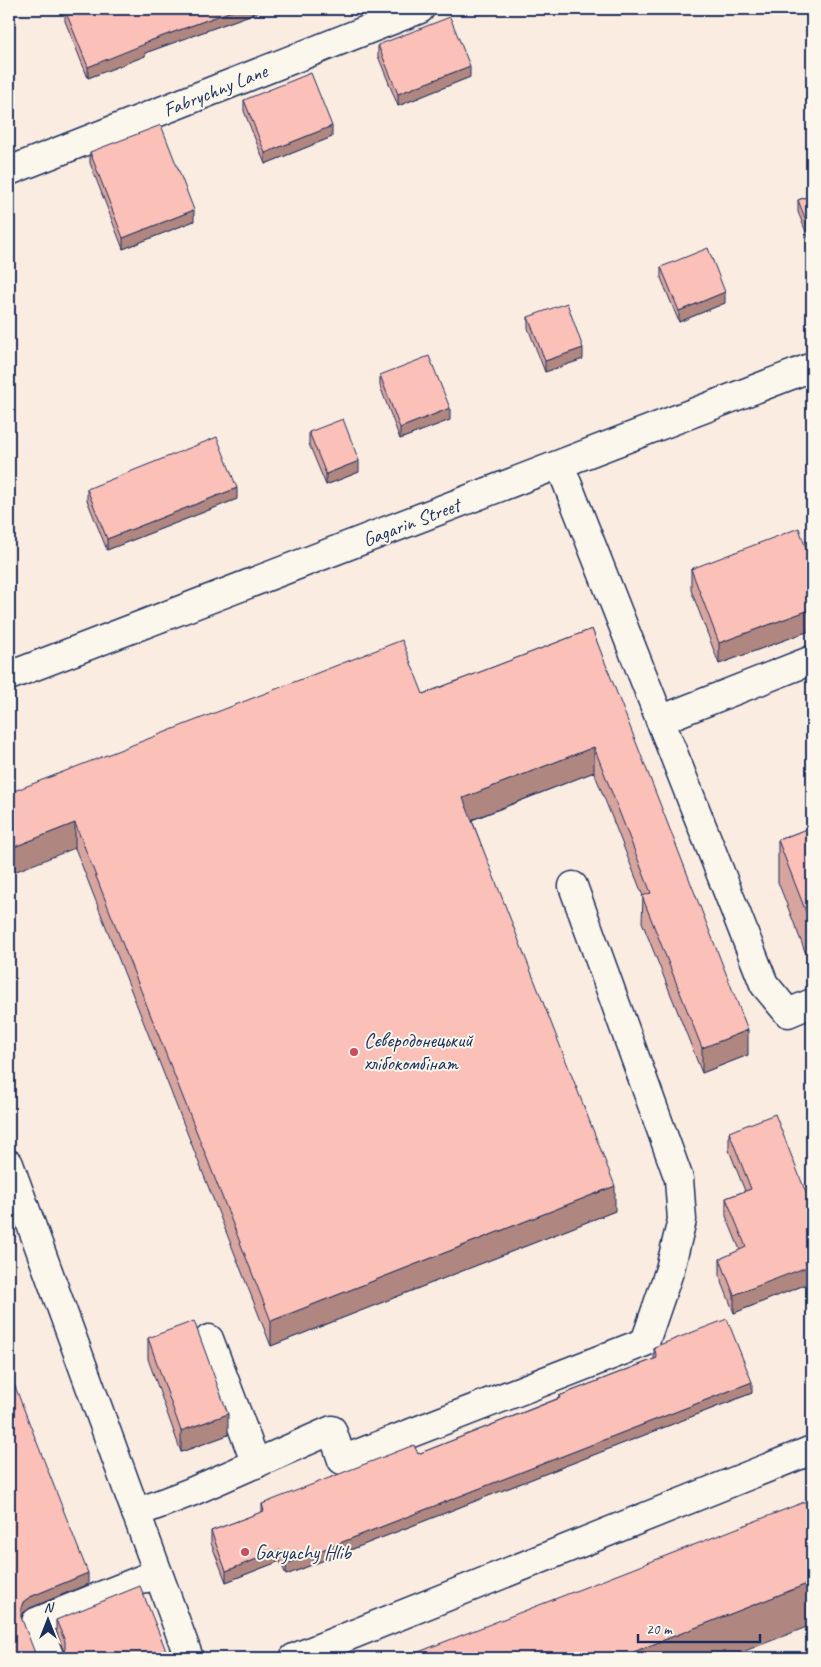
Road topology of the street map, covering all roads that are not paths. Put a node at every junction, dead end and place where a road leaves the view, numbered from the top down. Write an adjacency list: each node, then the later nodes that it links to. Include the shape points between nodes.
1 (420, 9): 2 (street, Fabrychny Lane)
2 (9, 171)
3 (812, 367): 4 (street, Gagarin Street)
4 (560, 465): 6 (street, Gagarin Street); 7 (street)
5 (812, 660): 7 (street)
6 (9, 676)
7 (660, 720): 9 (street, via 764,984 788,1013)
8 (573, 886): 13 (street, via 679,1178 682,1220 670,1269 645,1342 342,1460 332,1430)
9 (812, 1003)
10 (9, 1164): 14 (street)
11 (209, 1339): 13 (street)
12 (812, 1450): 18 (street)
13 (256, 1464): 14 (street)
14 (136, 1513): 15 (street)
15 (158, 1573): 16 (street, via 36,1622); 17 (street)
16 (50, 1658)
17 (189, 1658)
18 (294, 1658)

